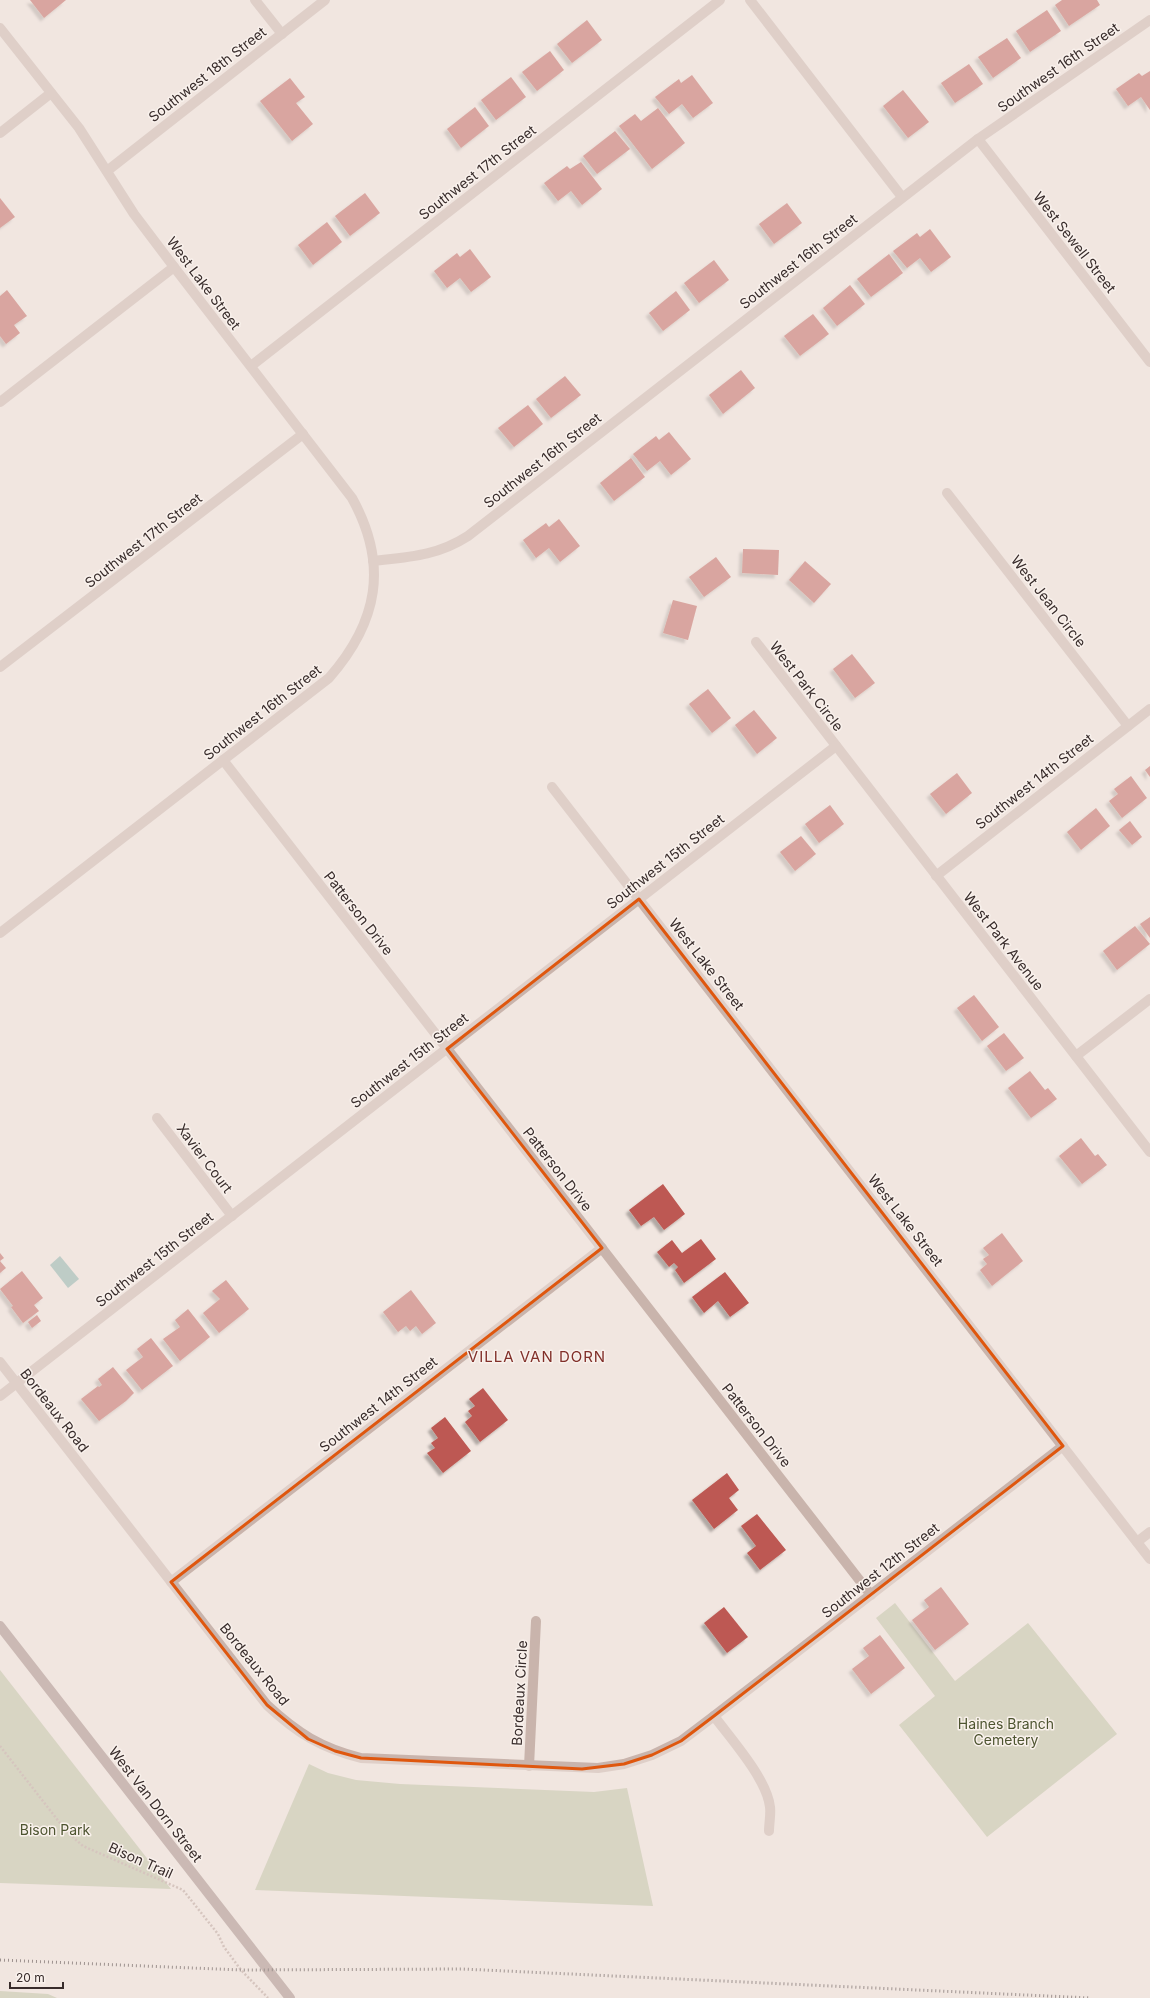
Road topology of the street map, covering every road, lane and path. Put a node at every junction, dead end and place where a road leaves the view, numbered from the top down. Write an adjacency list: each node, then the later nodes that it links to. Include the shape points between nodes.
1 (255, 0): 7 (street)
2 (325, 0): 7 (street, Southwest 18th Street)
3 (720, 0): 15 (street, Southwest 17th Street)
4 (750, 0): 12 (street)
5 (1150, 20): 10 (street, Southwest 16th Street)
6 (0, 28): 8 (street, West Lake Street)
7 (282, 34): 11 (street, Southwest 18th Street)
8 (51, 93): 9 (street); 11 (street, West Lake Street, via 79,128)
9 (0, 133)
10 (978, 138): 12 (street, Southwest 16th Street); 14 (street, West Sewell Street)
11 (107, 171): 13 (street, West Lake Street, via 134,214)
12 (902, 197): 19 (street, Southwest 16th Street, via 468,536 454,545 427,555)
13 (174, 267): 15 (street, West Lake Street); 16 (street)
14 (1150, 362)
15 (251, 366): 17 (street, West Lake Street)
16 (0, 402)
17 (303, 434): 19 (street, West Lake Street, via 352,498 368,535); 21 (street, Southwest 17th Street)
18 (947, 493): 23 (street, West Jean Circle)
19 (373, 561): 25 (street, Southwest 16th Street, via 373,593 368,617 345,659 320,685)
20 (756, 642): 24 (street, West Park Circle)
21 (0, 668)
22 (1150, 709): 23 (street, Southwest 14th Street)
23 (1128, 726): 27 (street, Southwest 14th Street)
24 (836, 746): 27 (street, West Park Avenue); 28 (street, Southwest 15th Street)
25 (223, 760): 29 (street, Southwest 16th Street); 31 (street, Patterson Drive)
26 (552, 787): 28 (street, West Lake Street)
27 (936, 876): 32 (street, West Park Avenue)
28 (639, 899): 31 (street, Southwest 15th Street); 40 (street, West Lake Street)
29 (0, 933)
30 (1150, 999): 32 (street)
31 (447, 1048): 35 (street, Southwest 15th Street); 36 (street, Patterson Drive)
32 (1076, 1056): 34 (street, West Park Avenue)
33 (157, 1118): 35 (street, Xavier Court)
34 (1150, 1152)
35 (232, 1216): 38 (street, Southwest 15th Street)
36 (602, 1248): 44 (street, Southwest 14th Street); 45 (street, Patterson Drive)
37 (0, 1362): 38 (street, Bordeaux Road)
38 (16, 1383): 39 (street, Southwest 15th Street); 44 (street, Bordeaux Road)
39 (0, 1396)
40 (1063, 1446): 42 (street, West Lake Street); 45 (street, Southwest 12th Street)
41 (1150, 1532): 42 (street)
42 (1137, 1542): 43 (street, West Lake Street)
43 (1150, 1559)
44 (171, 1582): 50 (street, Bordeaux Road, via 267,1705 308,1739 335,1751 360,1758)
45 (871, 1595): 48 (street, Southwest 12th Street)
46 (536, 1621): 50 (street, Bordeaux Circle)
47 (0, 1626): 53 (main road, West Van Dorn Street)
48 (714, 1716): 50 (street, Bordeaux Road, via 681,1741 652,1756 624,1764 582,1769); 51 (street, via 747,1759 762,1784 770,1807)
49 (0, 1746): 52 (path, Bison Trail, via 67,1832 83,1846 183,1890 218,1934 241,1970)
50 (529, 1766)
51 (769, 1832)
52 (268, 1998)
53 (290, 1998)

